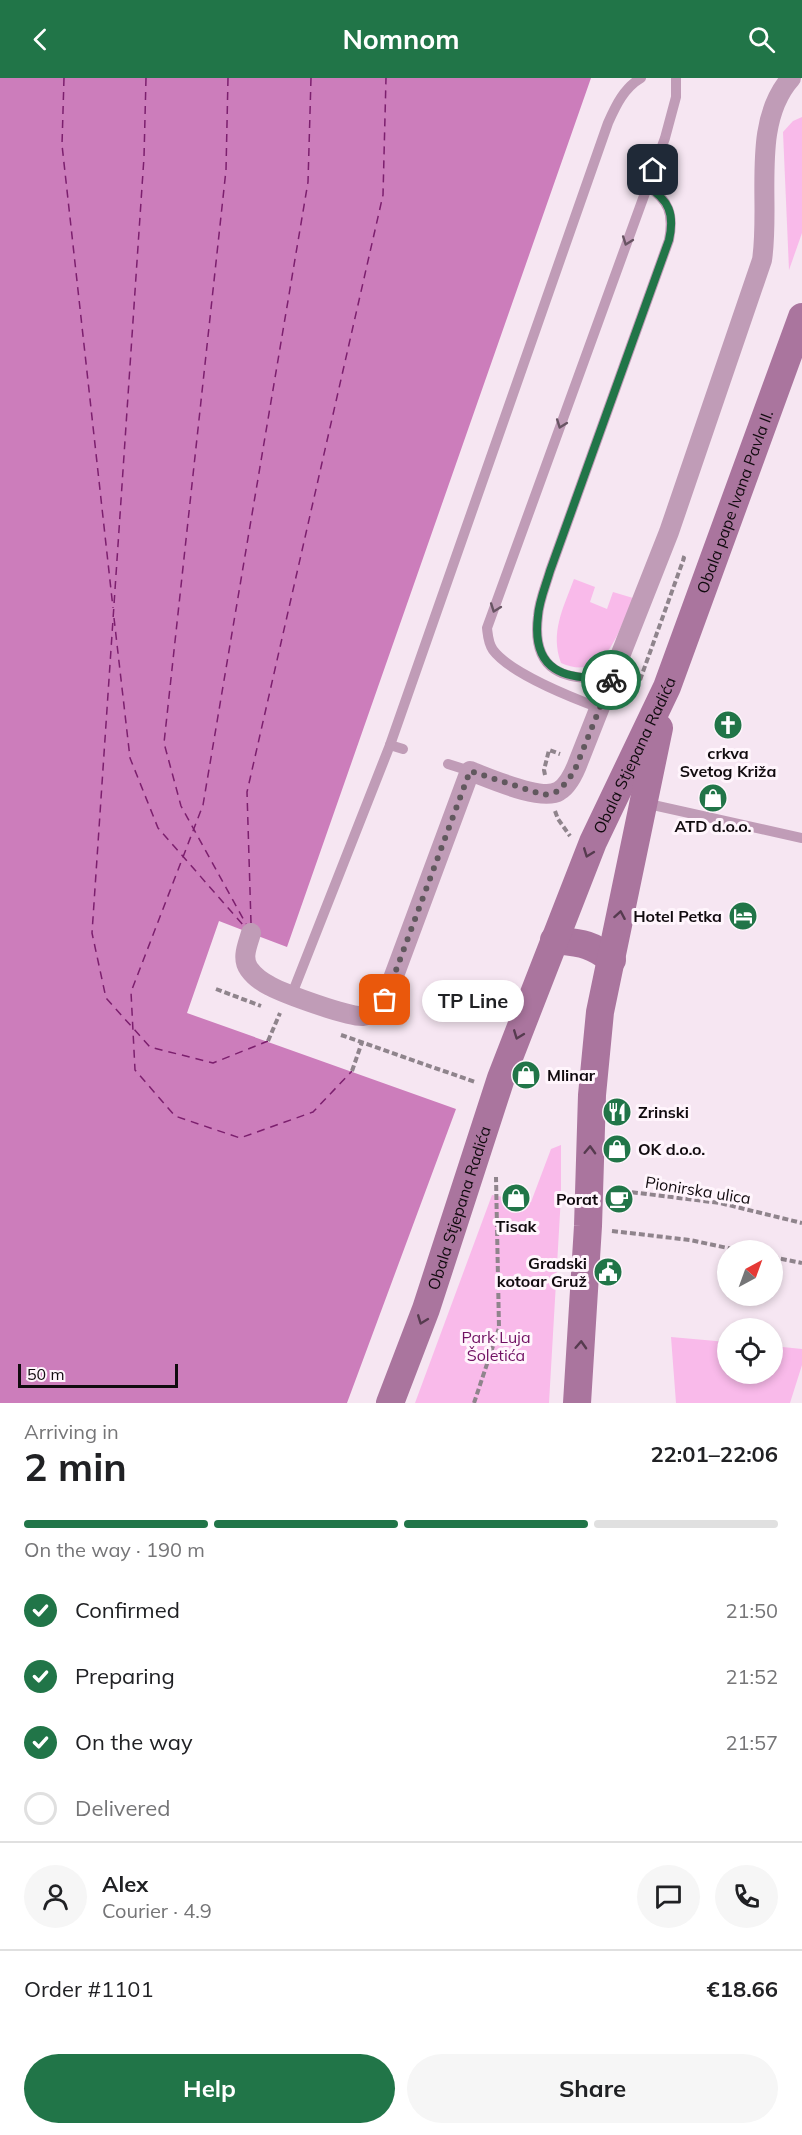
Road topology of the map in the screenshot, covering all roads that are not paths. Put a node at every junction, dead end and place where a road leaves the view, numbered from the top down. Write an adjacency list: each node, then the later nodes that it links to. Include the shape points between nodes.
1 (641, 78): 9 (lane, via 622,96 609,123)
2 (676, 78): 4 (lane, via 676,97 665,138)
3 (791, 78): 6 (street, via 776,97 766,134 762,260 665,542)
4 (647, 186): 6 (lane, via 660,195 669,209 669,240 550,571 538,615 537,636 549,665 572,676); 8 (lane, one-way to 8, via 488,628 494,651 508,663)
5 (802, 318): 7 (main road, Obala pape Ivana Pavla II.)
6 (612, 677): 8 (street)
7 (667, 687): 13 (main road, Obala Stjepana Radića); 16 (main road, Obala Stjepana Radića, one-way to 16, via 593,842)
8 (600, 708): 12 (street, via 574,772 559,791 544,795)
9 (390, 745): 10 (lane); 18 (lane)
10 (404, 750)
11 (448, 764): 12 (lane)
12 (470, 771): 18 (street, via 385,1000 376,1011 363,1016)
13 (644, 803): 14 (lane); 17 (main road, Obala Stjepana Radića, one-way to 13)
14 (802, 838)
15 (251, 933): 18 (street, via 245,954 248,967 260,980)
16 (554, 940): 17 (main road, via 597,948); 19 (main road, Obala Stjepana Radića, one-way to 19, via 501,1078 426,1309)
17 (612, 960): 20 (main road, Obala Stjepana Radića, one-way to 17, via 592,1095 600,1012)
18 (292, 994)
19 (390, 1403)
20 (578, 1403)

